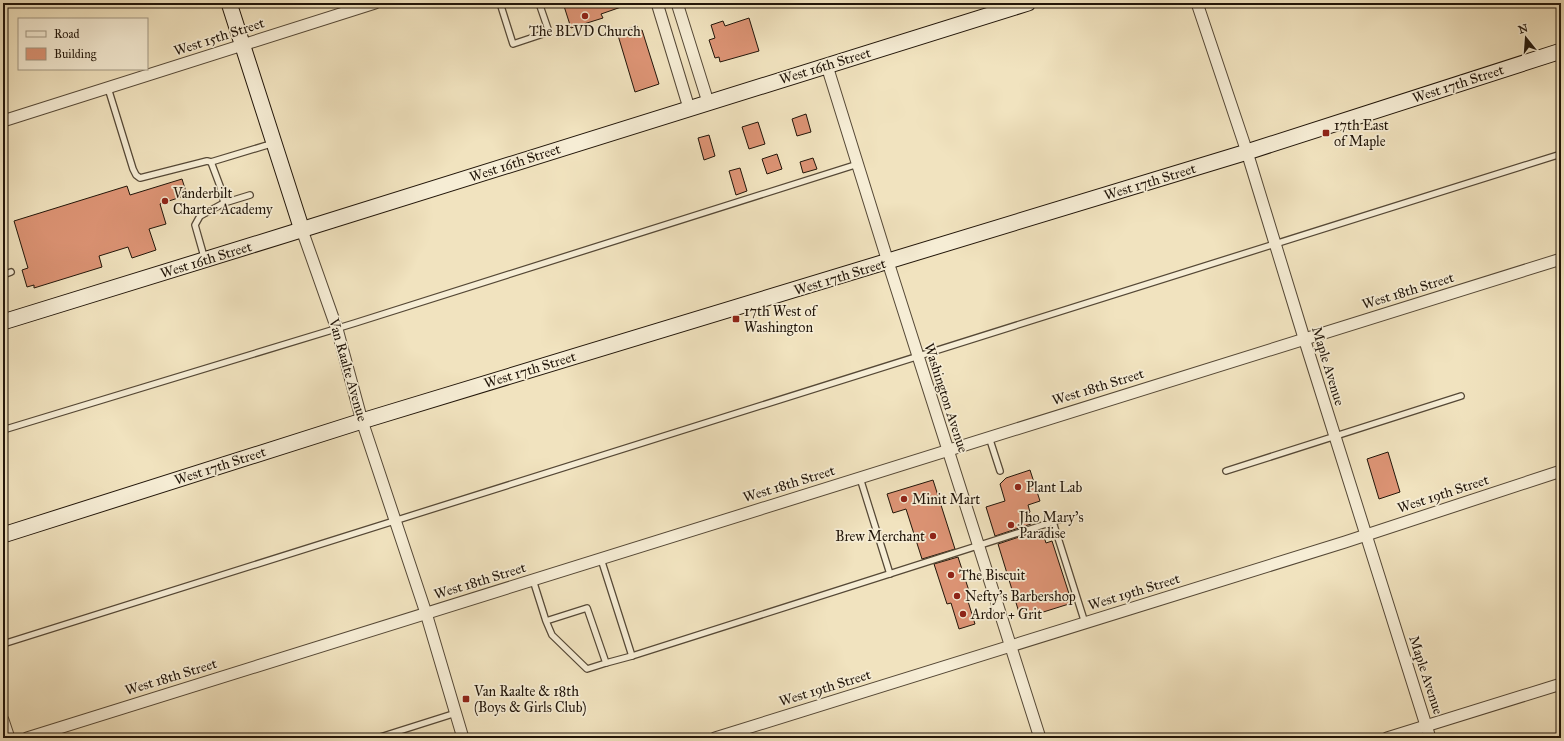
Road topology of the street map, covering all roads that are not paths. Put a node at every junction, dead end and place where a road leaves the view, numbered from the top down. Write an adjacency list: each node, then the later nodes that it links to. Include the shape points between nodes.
1 (229, 3): 9 (street, Van Raalte Avenue)
2 (375, 3): 9 (street, West 15th Street)
3 (500, 3): 4 (lane, via 513,44 549,32)
4 (539, 3)
5 (657, 3): 14 (street)
6 (677, 3): 13 (street)
7 (1028, 3): 11 (street, West 16th Street)
8 (1197, 3): 17 (street, Maple Avenue)
9 (243, 45): 12 (street, West 15th Street); 16 (street, Van Raalte Avenue)
10 (1561, 51): 17 (street, West 17th Street)
11 (827, 66): 13 (street, West 16th Street); 20 (street, Washington Avenue)
12 (108, 88): 15 (street, West 15th Street); 19 (lane, via 133,169 140,178)
13 (708, 102): 14 (street, West 16th Street)
14 (689, 108): 23 (street, West 16th Street)
15 (3, 121)
16 (274, 143): 19 (lane); 23 (street, Van Raalte Avenue)
17 (1247, 152): 24 (street, Maple Avenue); 27 (street, West 17th Street)
18 (1561, 154): 24 (lane)
19 (211, 162): 22 (lane)
20 (858, 164): 27 (street, Washington Avenue); 31 (lane)
21 (250, 195): 22 (lane)
22 (224, 203): 26 (lane, via 200,216 195,225)
23 (302, 230): 26 (street, West 16th Street); 31 (street, Van Raalte Avenue)
24 (1275, 244): 32 (street, Maple Avenue); 33 (lane)
25 (1561, 259): 32 (street, West 18th Street)
26 (205, 260): 30 (street, West 16th Street)
27 (888, 262): 33 (street, Washington Avenue); 35 (street, West 17th Street)
28 (11, 272): 29 (lane)
29 (3, 275)
30 (3, 322)
31 (337, 329): 35 (street, Van Raalte Avenue); 36 (lane)
32 (1304, 338): 37 (street, Maple Avenue); 38 (street, West 18th Street)
33 (918, 356): 39 (street, Washington Avenue); 45 (lane)
34 (1461, 396): 37 (lane)
35 (362, 421): 45 (street, Van Raalte Avenue); 48 (street, West 17th Street)
36 (3, 430)
37 (1335, 436): 41 (lane); 47 (street, Maple Avenue)
38 (989, 437): 39 (street, West 18th Street); 40 (lane)
39 (947, 450): 43 (street, West 18th Street); 49 (street, Washington Avenue)
40 (1000, 471)
41 (1226, 471)
42 (1561, 471): 47 (street, West 19th Street)
43 (860, 478): 50 (street, West 18th Street); 51 (lane)
44 (1065, 518): 46 (lane)
45 (394, 521): 53 (street, Van Raalte Avenue); 56 (lane)
46 (1053, 522): 49 (lane); 55 (lane)
47 (1366, 535): 55 (street, West 19th Street); 63 (street, Maple Avenue)
48 (3, 536)
49 (979, 546): 51 (lane); 57 (street, Washington Avenue)
50 (601, 559): 52 (street, West 18th Street); 58 (lane)
51 (890, 574): 58 (lane)
52 (533, 580): 53 (street, West 18th Street); 54 (lane)
53 (426, 613): 61 (street, Van Raalte Avenue); 65 (street, West 18th Street)
54 (546, 621): 59 (lane, via 552,635 587,669); 59 (lane, via 587,608)
55 (1085, 623): 57 (street, West 19th Street)
56 (3, 644)
57 (1009, 647): 68 (street, West 19th Street); 69 (street, Washington Avenue)
58 (632, 656): 59 (lane)
59 (606, 663)
60 (1561, 684): 63 (street)
61 (456, 713): 66 (lane); 67 (street, Van Raalte Avenue)
62 (3, 720): 64 (street)
63 (1426, 726): 70 (street); 71 (street, Maple Avenue)
64 (9, 738)
65 (26, 738)
66 (376, 738)
67 (464, 738)
68 (715, 738)
69 (1040, 738)
70 (1387, 738)
71 (1430, 738)

